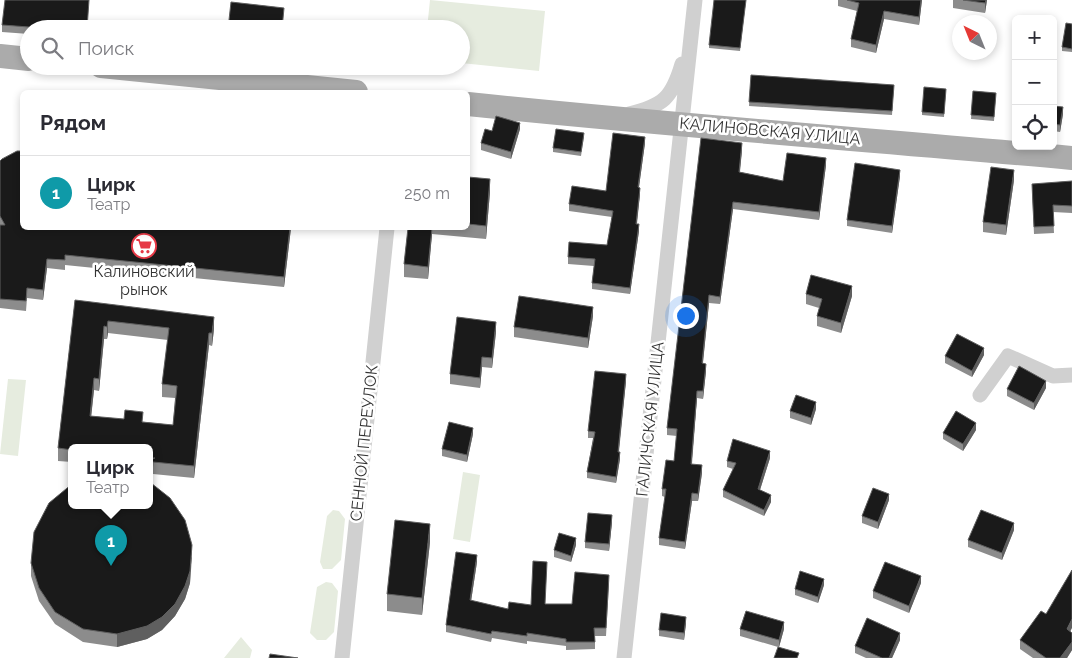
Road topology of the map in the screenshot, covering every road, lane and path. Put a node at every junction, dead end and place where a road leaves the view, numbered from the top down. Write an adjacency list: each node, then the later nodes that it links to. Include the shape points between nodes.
1 (695, 0): 2 (street, ГАЛИЧСКАЯ УЛИЦА)
2 (690, 39): 8 (street, via 677,80 666,98 654,108); 9 (street, ГАЛИЧСКАЯ УЛИЦА)
3 (0, 56): 4 (main road)
4 (20, 58)
5 (189, 75): 6 (main road)
6 (336, 90)
7 (470, 104): 8 (main road, КАЛИНОВСКАЯ УЛИЦА)
8 (607, 119): 9 (main road, КАЛИНОВСКАЯ УЛИЦА)
9 (682, 123): 10 (main road, КАЛИНОВСКАЯ УЛИЦА); 15 (street, ГАЛИЧСКАЯ УЛИЦА)
10 (1072, 158)
11 (387, 230): 14 (street, СЕННОЙ ПЕРЕУЛОК)
12 (1072, 375): 13 (street, via 1053,376 1008,356)
13 (980, 395)
14 (342, 658)
15 (624, 658)

